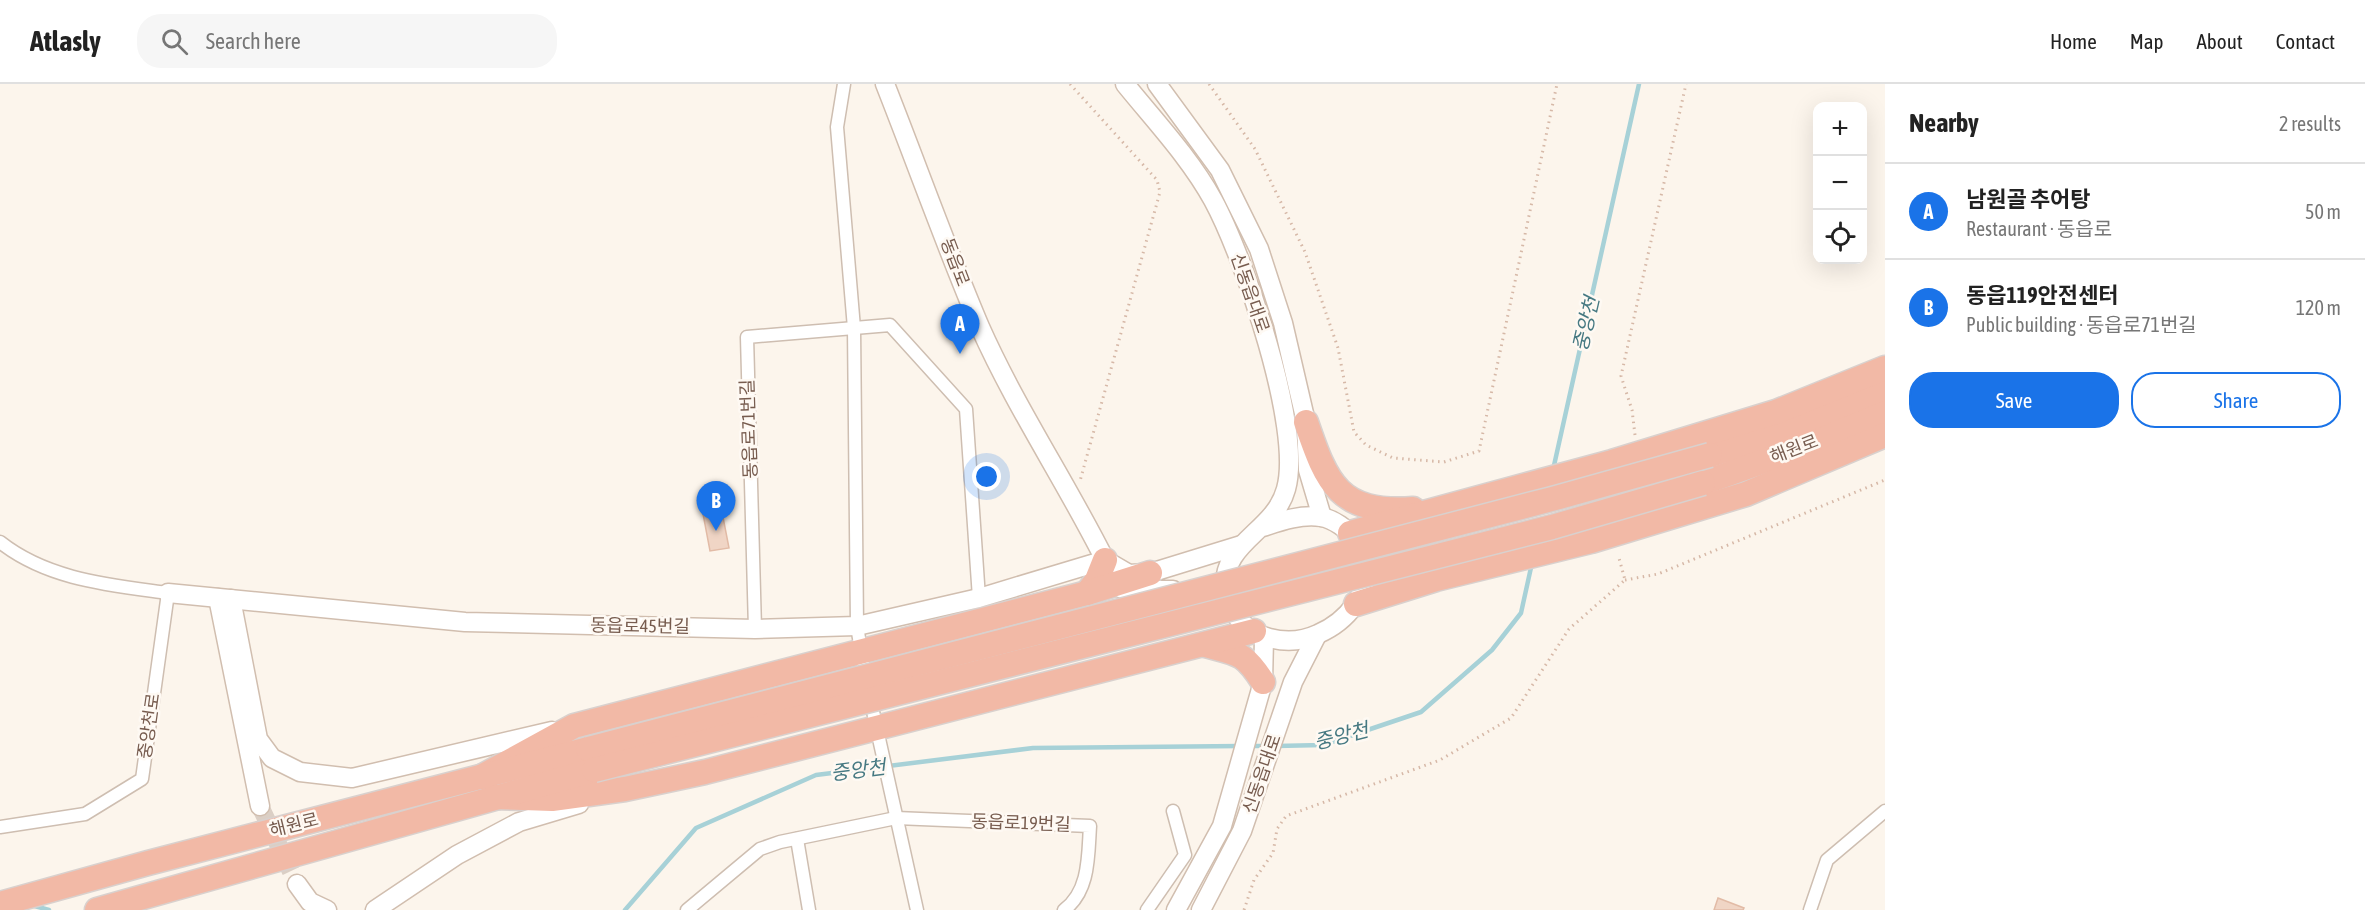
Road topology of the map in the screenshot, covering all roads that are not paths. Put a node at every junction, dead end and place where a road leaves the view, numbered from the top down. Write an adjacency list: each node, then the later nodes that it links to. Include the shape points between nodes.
1 (844, 84): 5 (street, via 837,127)
2 (885, 84): 17 (street, 동읍로, via 981,327 1022,411)
3 (1125, 84): 13 (street, 신동읍대로, via 1174,142 1213,199 1263,326 1289,460 1286,491)
4 (1157, 84): 9 (street, 신동읍대로, via 1220,170 1259,249 1283,323)
5 (854, 328): 24 (street, 동읍로71번길, via 890,324 966,409); 26 (street); 27 (street, 동읍로71번길, via 747,337)
6 (1885, 368): 11 (highway, via 1776,412)
7 (1885, 391): 35 (highway, 해원로, bridge, via 1800,426 1552,500)
8 (1885, 413): 35 (highway, 해원로, bridge, via 1702,483 1552,527)
9 (1306, 422): 11 (highway, via 1321,466 1335,489 1362,505 1395,510); 12 (street, 신동읍대로, via 1308,470)
10 (1885, 435): 25 (highway, via 1746,494)
11 (1449, 507): 14 (highway)
12 (1322, 517): 13 (street); 14 (street)
13 (1263, 527): 16 (street)
14 (1350, 533): 25 (street, via 1365,559 1364,585)
15 (0, 542): 20 (street, via 41,567 68,576)
16 (1241, 545): 18 (street); 22 (street, via 1229,561)
17 (1106, 560): 18 (street, via 1129,574); 19 (street, 동읍로); 21 (highway, via 1098,580); 24 (street, 동읍로45번길)
18 (1150, 573): 19 (highway)
19 (1116, 586): 21 (highway); 22 (street, via 1125,590 1206,589)
20 (168, 593): 23 (street, 동읍로45번길); 42 (street, 중앙천로, via 142,779 85,814)
21 (1087, 593): 31 (highway)
22 (1225, 593): 28 (street, via 1238,621)
23 (225, 598): 27 (street, 동읍로45번길, via 465,622); 33 (street, via 258,739 272,758 300,772 352,778); 38 (street)
24 (979, 598): 26 (street, 동읍로45번길)
25 (1356, 604): 29 (street, via 1334,626)
26 (857, 627): 27 (street, 동읍로45번길); 31 (street)
27 (755, 629)
28 (1259, 635): 29 (street, via 1300,640); 30 (highway); 32 (street, 신동읍대로)
29 (1317, 635): 55 (street, 신동읍대로, via 1293,682 1242,831)
30 (1205, 645): 32 (highway, via 1250,661); 34 (highway)
31 (860, 650): 33 (highway); 34 (street)
32 (1263, 682): 54 (street, 신동읍대로, via 1222,826)
33 (574, 726): 36 (highway)
34 (878, 734): 37 (highway); 41 (street)
35 (591, 759): 36 (highway, 해원로)
36 (487, 787): 37 (highway, via 552,799); 45 (highway, 해원로, via 148,863); 46 (highway, 해원로, via 204,880)
37 (625, 789): 48 (street, via 519,822 457,855)
38 (260, 806)
39 (1885, 811): 56 (street, via 1827,860)
40 (1173, 812): 53 (street, via 1185,855)
41 (894, 813): 43 (street, 동읍로19번길); 51 (street); 52 (street, 동읍로19번길, via 1090,826 1085,878 1074,903)
42 (0, 827)
43 (797, 839): 49 (street, 동읍로19번길, via 760,849); 50 (street)
44 (297, 884): 47 (street, via 310,902)
45 (0, 904)
46 (97, 910)
47 (327, 910)
48 (375, 910)
49 (687, 910)
50 (809, 910)
51 (917, 910)
52 (1064, 910)
53 (1147, 910)
54 (1176, 910)
55 (1202, 910)
56 (1810, 910)

